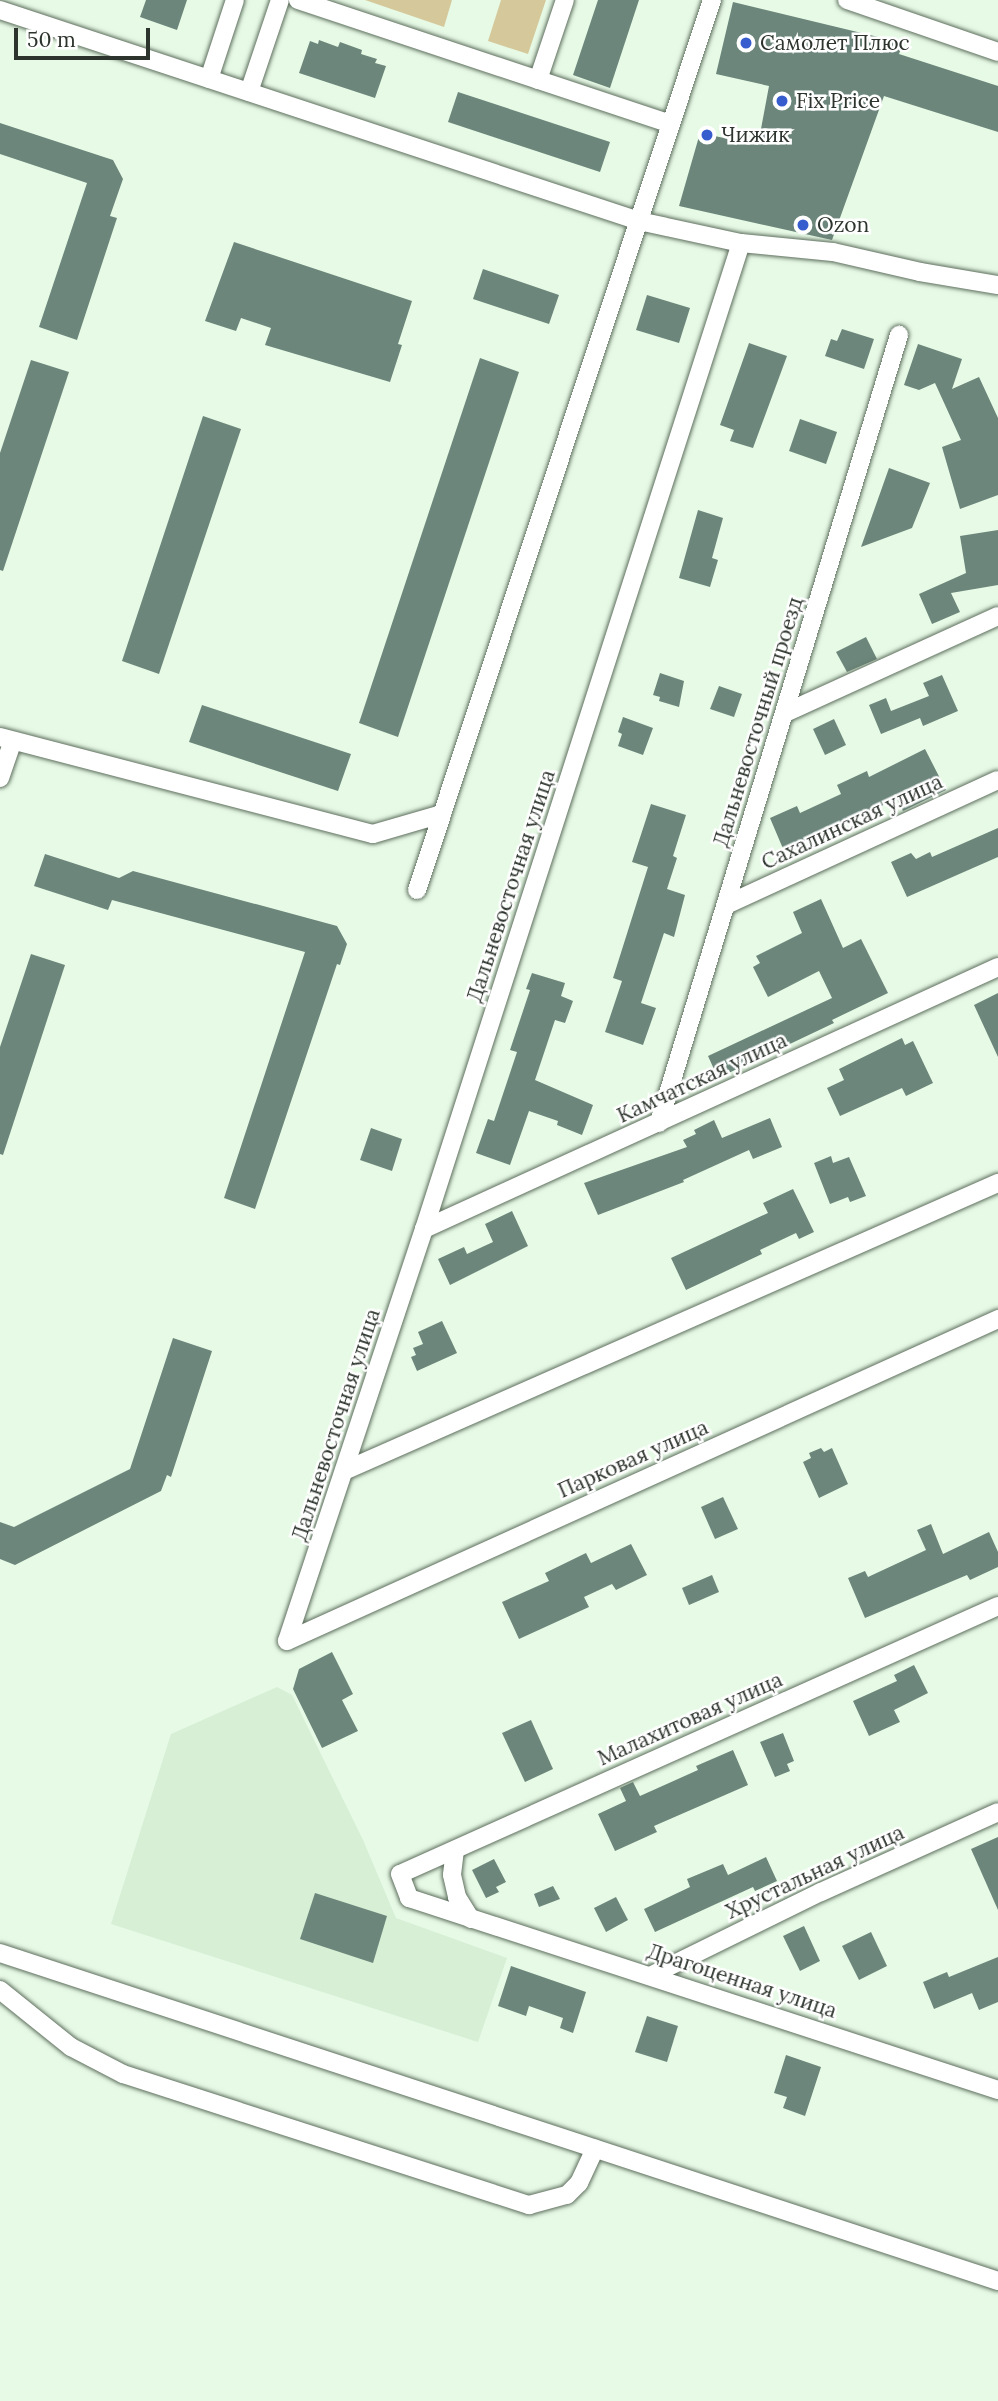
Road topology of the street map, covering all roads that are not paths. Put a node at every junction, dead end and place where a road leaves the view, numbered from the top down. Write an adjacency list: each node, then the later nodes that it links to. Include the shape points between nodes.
1 (235, 0): 9 (street)
2 (280, 0): 11 (street)
3 (298, 0): 10 (street)
4 (565, 0): 10 (street)
5 (712, 0): 12 (street)
6 (847, 0): 8 (street)
7 (0, 10): 9 (street)
8 (998, 52)
9 (209, 79): 11 (street)
10 (538, 80): 12 (street)
11 (249, 92): 13 (street)
12 (671, 124): 13 (street)
13 (639, 221): 14 (street); 22 (street)
14 (741, 243): 15 (street, via 833,253); 28 (street, Дальневосточная улица)
15 (998, 285)
16 (899, 335): 18 (street, Дальневосточный проезд)
17 (998, 617): 18 (street)
18 (785, 713): 24 (street, Дальневосточный проезд)
19 (6, 739): 20 (street); 22 (street, via 373,834)
20 (0, 778)
21 (998, 780): 24 (street, Сахалинская улица)
22 (442, 814): 23 (street)
23 (417, 890)
24 (726, 905): 26 (street, Дальневосточный проезд)
25 (998, 967): 26 (street, Камчатская улица)
26 (659, 1123): 28 (street, Камчатская улица)
27 (998, 1183): 30 (street)
28 (425, 1229): 30 (street, Дальневосточная улица)
29 (998, 1319): 32 (street, Парковая улица)
30 (344, 1471): 32 (street, Дальневосточная улица)
31 (998, 1606): 34 (street, Малахитовая улица)
32 (287, 1641)
33 (998, 1812): 37 (street, Хрустальная улица)
34 (455, 1850): 35 (street, via 452,1875 457,1897); 35 (street, Малахитовая улица, via 400,1874 410,1898)
35 (471, 1919): 37 (street, Драгоценная улица)
36 (0, 1953): 40 (street)
37 (652, 1975): 39 (street, Драгоценная улица)
38 (0, 1990): 40 (street, via 72,2047 123,2074 529,2205 567,2195 579,2183)
39 (998, 2090)
40 (595, 2148): 41 (street)
41 (998, 2281)

